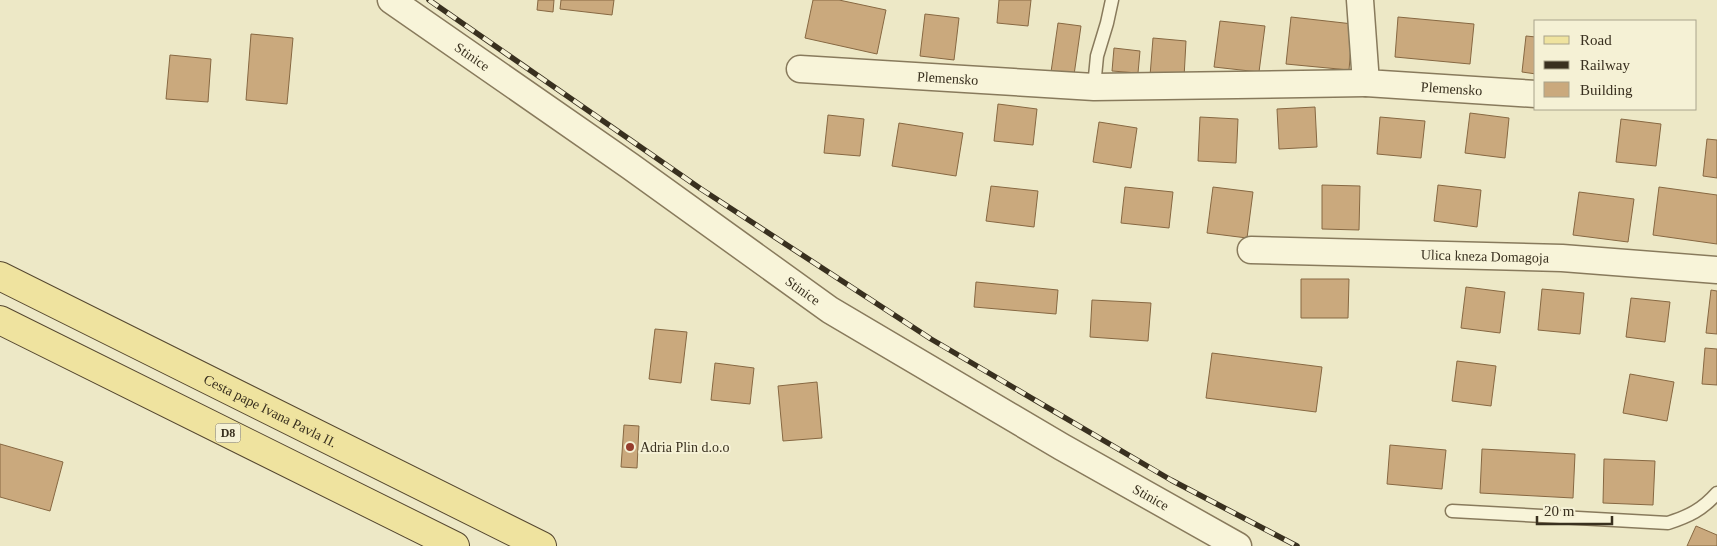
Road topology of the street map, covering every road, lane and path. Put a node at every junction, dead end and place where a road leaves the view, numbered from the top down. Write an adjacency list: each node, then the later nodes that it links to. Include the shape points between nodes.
1 (390, 0): 16 (street, Stinice, via 630,166 830,310)
2 (1112, 0): 6 (lane, via 1097,56)
3 (1360, 0): 5 (street)
4 (800, 69): 6 (street, Plemensko)
5 (1366, 84): 6 (street, Plemensko); 7 (street, Plemensko)
6 (1094, 88)
7 (1534, 94)
8 (1251, 250): 9 (street, Ulica kneza Domagoja, via 1562,258)
9 (1717, 270)
10 (0, 276): 15 (main road, Cesta pape Ivana Pavla II.)
11 (0, 320): 14 (main road, D8)
12 (1717, 493): 13 (lane, via 1690,516 1668,523)
13 (1452, 511)
14 (455, 546)
15 (542, 546)
16 (1238, 546)

